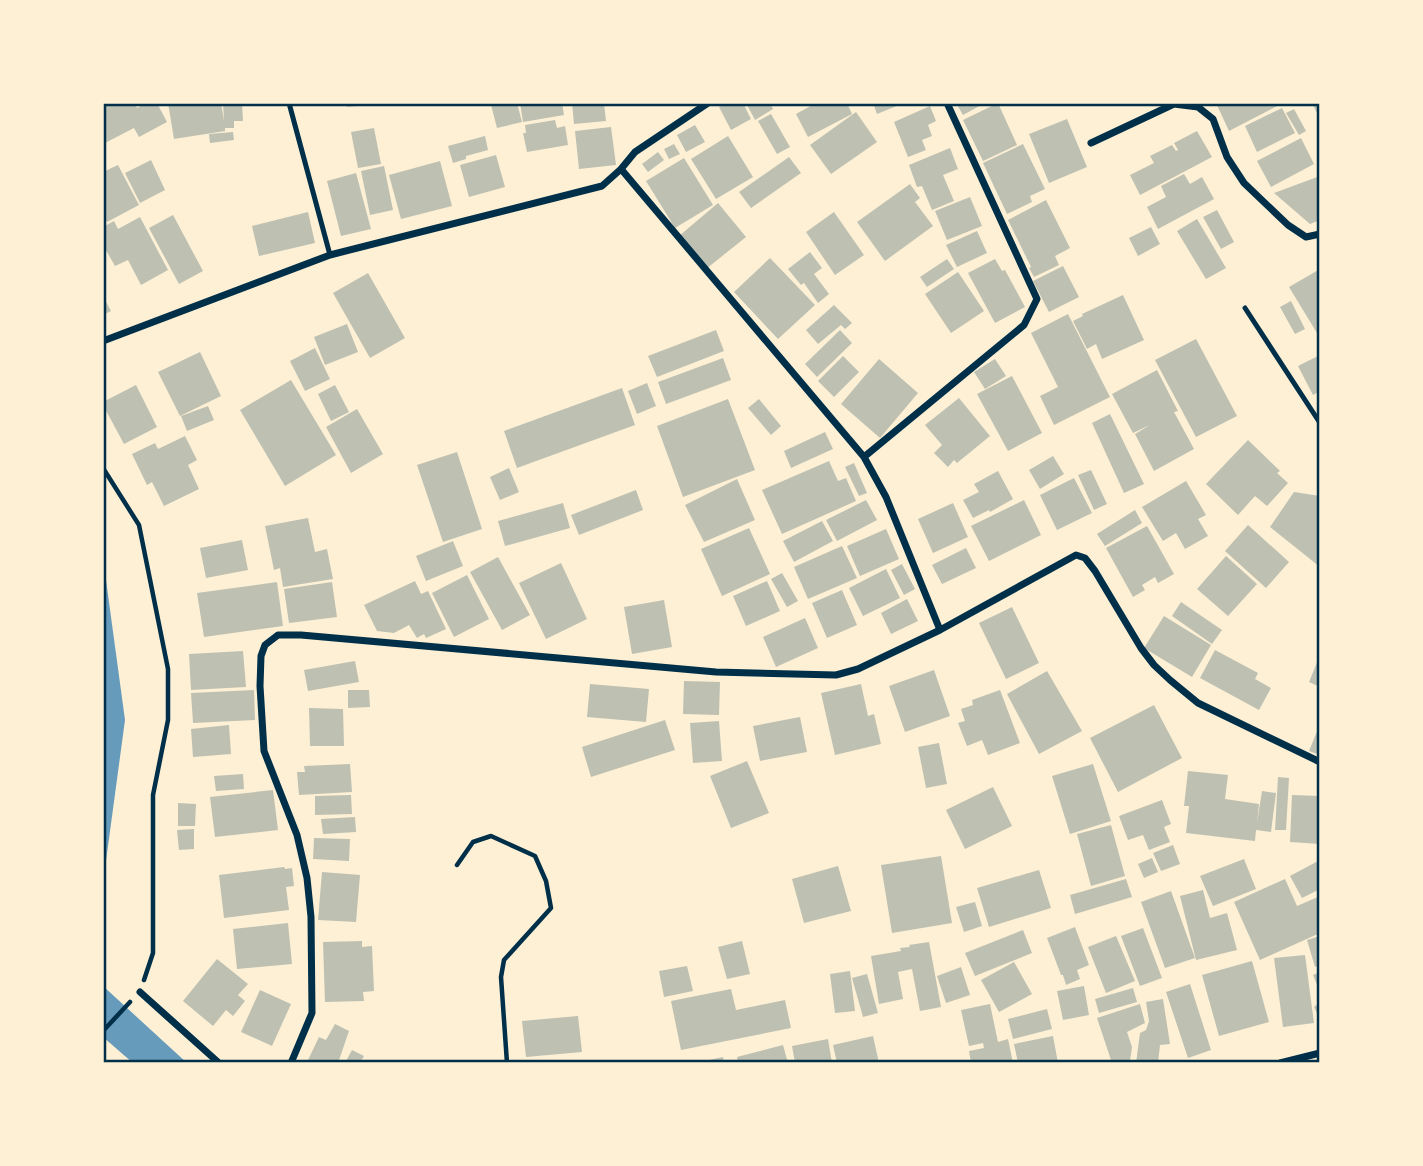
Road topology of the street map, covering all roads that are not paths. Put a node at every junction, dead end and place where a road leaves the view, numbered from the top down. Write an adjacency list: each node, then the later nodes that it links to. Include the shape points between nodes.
1 (289, 103): 7 (lane)
2 (708, 103): 5 (street, via 635,152)
3 (947, 103): 11 (street, via 1037,299 1024,325)
4 (1091, 143): 6 (street, via 1174,104 1198,107 1213,119 1227,157 1244,183 1288,225 1306,237)
5 (621, 169): 7 (street, via 602,186); 11 (street)
6 (1320, 234)
7 (330, 255): 9 (street)
8 (1245, 308): 10 (lane)
9 (103, 341)
10 (1320, 423)
11 (864, 457): 12 (street, via 886,497)
12 (940, 630): 13 (street, via 1076,555 1085,558 1141,648 1170,680 1198,703); 17 (street, via 836,675 716,672 278,635 265,645 261,656 264,751 297,835 311,918 312,1013)
13 (1320, 762)
14 (140, 992): 16 (street)
15 (1320, 1054): 18 (street)
16 (219, 1063)
17 (291, 1063)
18 (1280, 1063)

